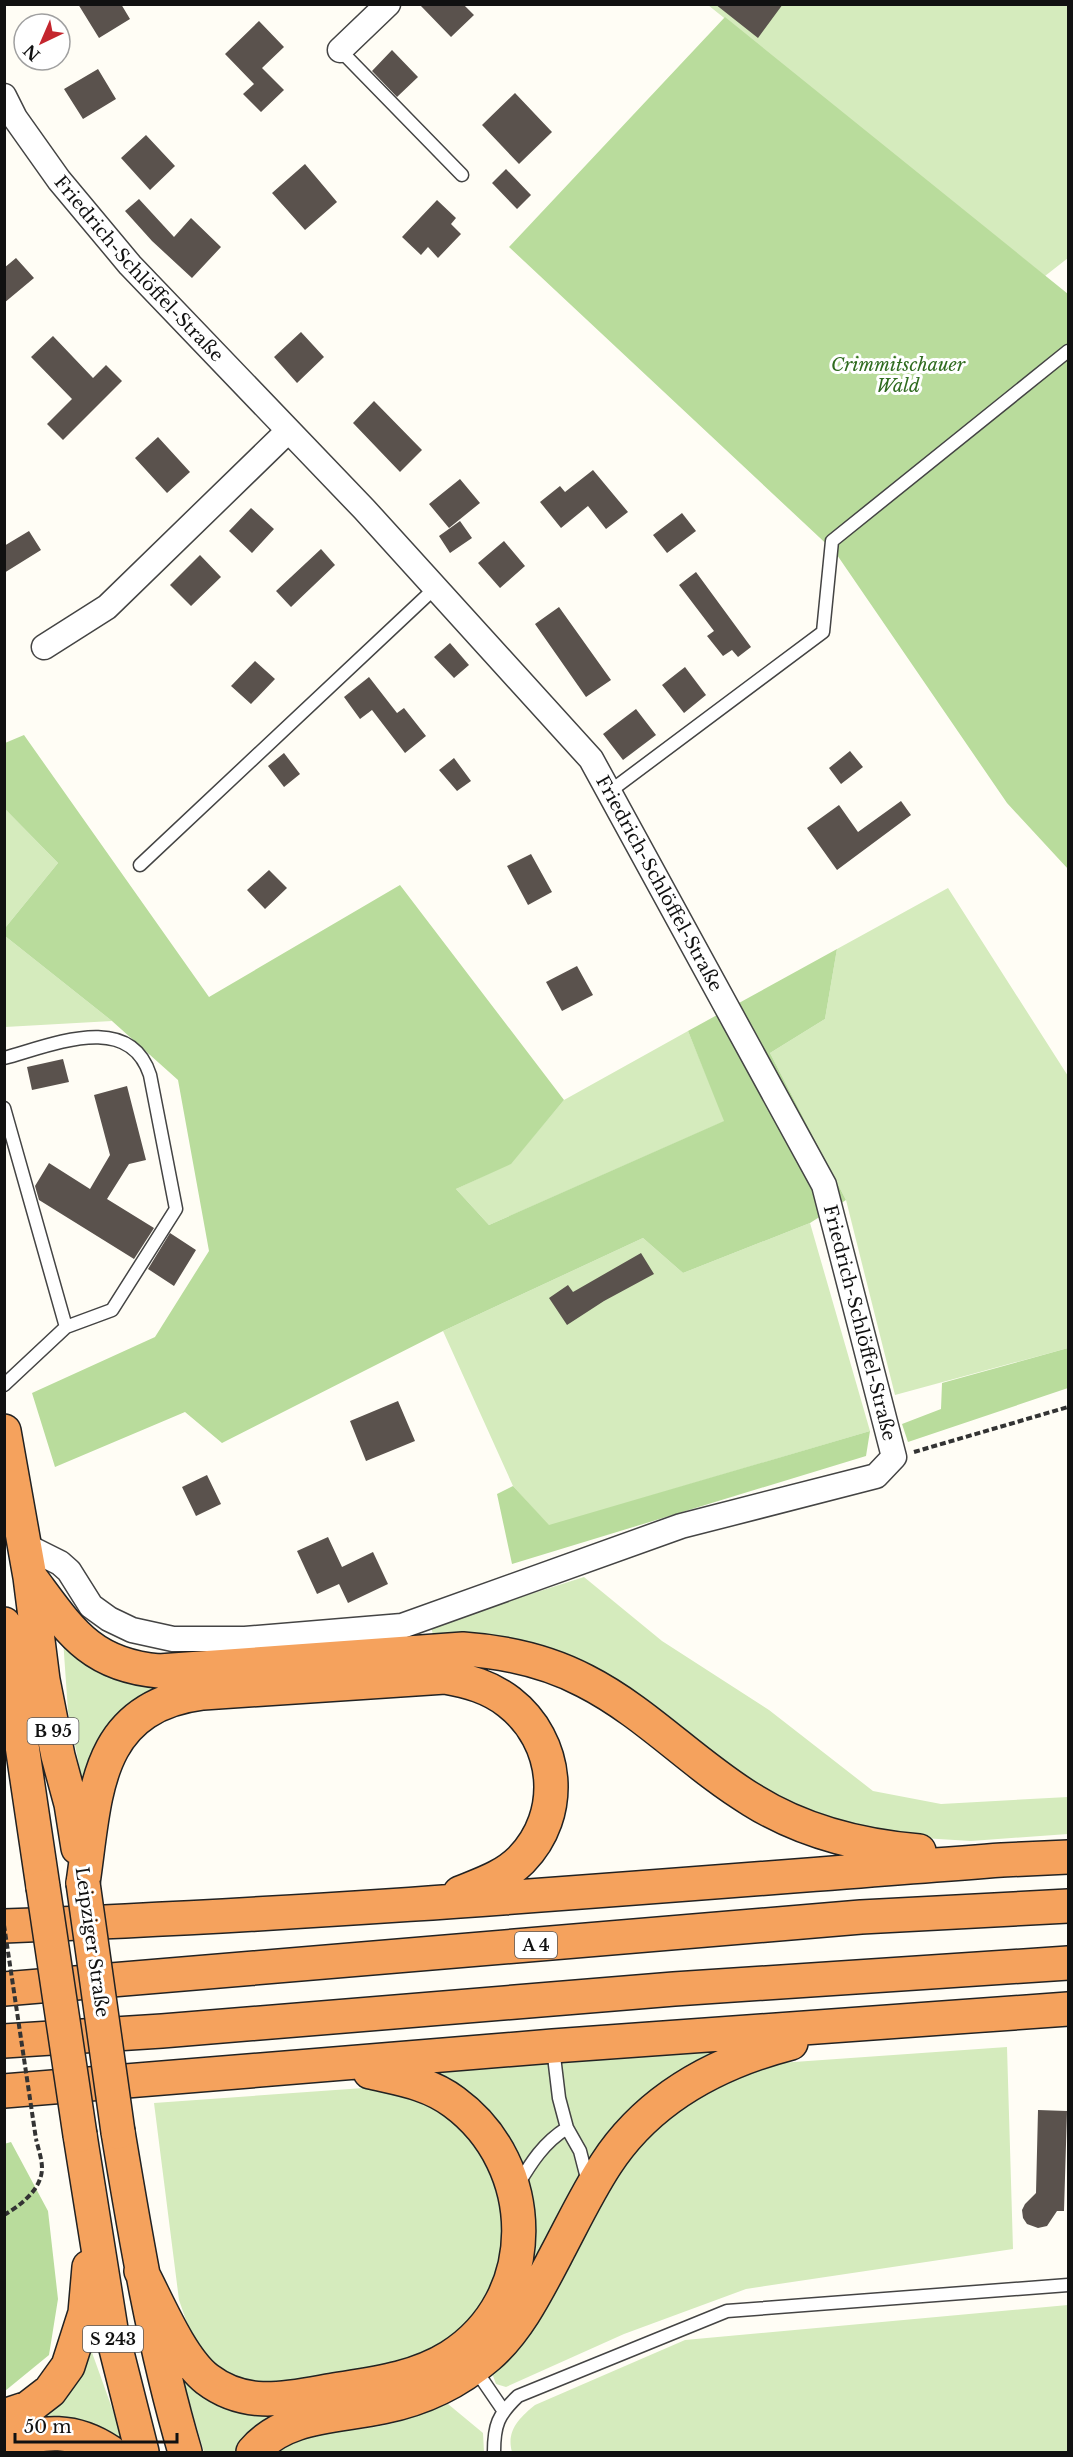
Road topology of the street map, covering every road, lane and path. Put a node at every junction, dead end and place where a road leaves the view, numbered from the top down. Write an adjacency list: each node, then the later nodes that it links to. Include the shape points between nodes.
1 (388, 4): 2 (street)
2 (340, 50): 4 (lane)
3 (4, 96): 6 (street, Friedrich-Schlöffel-Straße, via 53,171 130,265)
4 (462, 176)
5 (1068, 351): 9 (lane, via 832,541 823,632)
6 (288, 431): 7 (street, Friedrich-Schlöffel-Straße); 8 (street, via 107,608)
7 (435, 588): 9 (street, Friedrich-Schlöffel-Straße, via 591,759); 10 (lane)
8 (44, 647)
9 (609, 792): 17 (street, Friedrich-Schlöffel-Straße, via 824,1185)
10 (140, 865)
11 (4, 1058): 13 (lane, via 88,1036 103,1037 130,1045 141,1055 150,1075 176,1209 112,1310)
12 (4, 1108): 13 (lane)
13 (66, 1327): 14 (lane)
14 (4, 1384)
15 (1068, 1407): 17 (path)
16 (4, 1431): 18 (highway, Leipziger Straße / B 95)
17 (894, 1457): 18 (street, Friedrich-Schlöffel-Straße, via 876,1476 681,1526 402,1626 245,1639 172,1639 132,1630 109,1619 91,1606 60,1563)
18 (24, 1545): 19 (highway, Leipziger Straße / B 95)
19 (30, 1577): 23 (highway, via 87,1646 120,1664 140,1669 159,1671 463,1649 536,1661 608,1694 728,1784 805,1827 879,1848); 25 (highway, Leipziger Straße / B 95, via 43,1680 71,1804)
20 (4, 1623): 24 (highway, B 95)
21 (4, 1784): 24 (highway)
22 (1068, 1857): 23 (highway)
23 (1002, 1860): 26 (highway)
24 (42, 1877): 41 (highway, B 95, bridge)
25 (83, 1883): 26 (highway, via 102,1767 122,1733 151,1708 203,1693 445,1677 479,1685 509,1701 522,1714 545,1751 552,1795 541,1831 520,1861 489,1882); 42 (highway, Leipziger Straße / B 95, bridge)
26 (433, 1903): 28 (highway, via 132,1922)
27 (1068, 1906): 30 (highway, A 4, via 861,1917)
28 (4, 1925): 40 (path, bridge, via 42,2169 32,2194)
29 (1068, 1963): 33 (highway)
30 (4, 1989)
31 (1068, 2009): 32 (highway)
32 (866, 2024): 34 (highway); 39 (highway, via 738,2059 685,2086 626,2138)
33 (4, 2041)
34 (553, 2046): 35 (highway); 37 (lane)
35 (336, 2065): 36 (highway); 38 (highway, via 418,2083 453,2101 476,2120 493,2142)
36 (4, 2091)
37 (567, 2128): 38 (lane, via 545,2144); 39 (lane, via 580,2151)
38 (515, 2190): 42 (highway, via 518,2245 508,2286 498,2306 477,2334 451,2356 409,2376 387,2381 276,2400 230,2393 193,2365)
39 (590, 2191): 45 (highway, via 528,2305 504,2339)
40 (4, 2215)
41 (94, 2224): 47 (highway, via 85,2313 68,2366 50,2391 28,2408); 50 (highway, S 243, via 111,2329)
42 (141, 2271): 51 (highway, Leipziger Straße / S 243, via 167,2393)
43 (1068, 2274): 44 (lane)
44 (1064, 2285): 46 (lane, via 727,2311 518,2396)
45 (474, 2368): 46 (lane); 52 (highway, via 416,2399 284,2428)
46 (503, 2410): 53 (lane, via 494,2430)
47 (4, 2416)
48 (4, 2441): 49 (highway, via 38,2433 67,2434)
49 (110, 2452)
50 (141, 2452)
51 (185, 2452)
52 (253, 2452)
53 (494, 2452)

